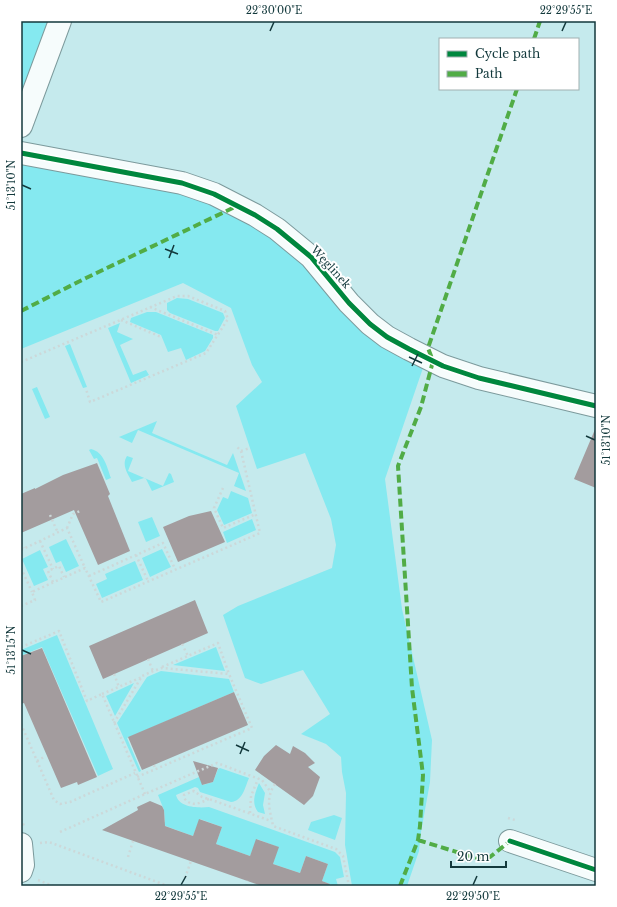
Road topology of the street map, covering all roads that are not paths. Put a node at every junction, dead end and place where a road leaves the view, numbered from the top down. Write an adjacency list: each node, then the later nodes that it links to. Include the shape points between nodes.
1 (60, 21): 2 (street)
2 (21, 126)
3 (21, 153): 4 (street, Węglinek, via 182,183 214,194 256,215 311,257 349,303 387,337 443,366 479,378)
4 (596, 406)
5 (510, 841): 7 (street)
6 (28, 844): 8 (street, via 23,865)
7 (596, 870)
8 (28, 875)

